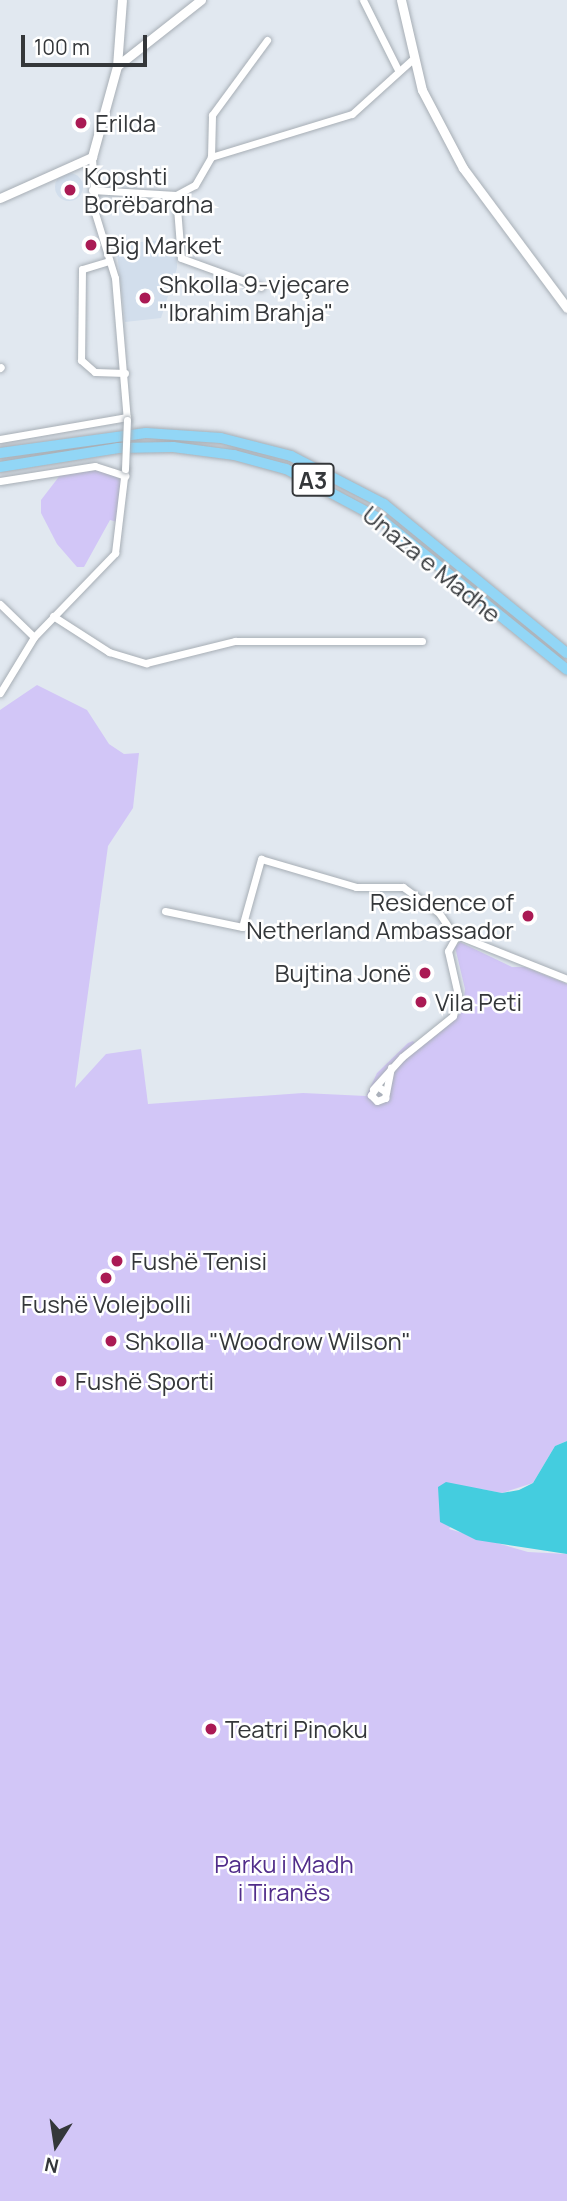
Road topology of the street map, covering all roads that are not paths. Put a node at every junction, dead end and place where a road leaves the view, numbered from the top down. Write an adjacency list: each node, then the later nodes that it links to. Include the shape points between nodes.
1 (122, 0): 7 (street)
2 (201, 0): 7 (street)
3 (363, 0): 8 (street)
4 (401, 0): 6 (street)
5 (267, 40): 10 (street, via 212,115)
6 (414, 58): 8 (street); 16 (street, via 422,90 471,181)
7 (117, 66): 9 (street)
8 (398, 70): 10 (street, via 370,103 352,114)
9 (92, 157): 11 (street); 13 (street)
10 (211, 157): 12 (street, via 195,185)
11 (92, 190): 12 (street); 14 (street)
12 (176, 195): 15 (street, via 181,258)
13 (0, 198)
14 (109, 261): 17 (street); 17 (street, via 82,270 81,360 94,372)
15 (261, 287)
16 (567, 308)
17 (125, 373): 18 (street)
18 (127, 419): 19 (street); 22 (street, bridge)
19 (0, 439)
20 (0, 453): 28 (highway, Unaza e Madhe / A3, via 146,433 221,438 292,456 384,503)
21 (0, 467): 29 (highway, Unaza e Madhe / A3, via 118,448 173,447 234,455 286,469 382,520)
22 (125, 472): 23 (street, via 95,466); 25 (street, via 115,553)
23 (0, 481)
24 (0, 604): 26 (street)
25 (53, 616): 26 (street); 27 (street, via 109,652 146,663 235,640)
26 (34, 636): 30 (street)
27 (422, 640)
28 (567, 653)
29 (567, 670)
30 (0, 693)
31 (165, 911): 32 (street, via 243,927 261,859 356,887 403,887 439,913)
32 (454, 937): 33 (street); 34 (street, via 448,951 458,995 453,1016)
33 (567, 979)
34 (391, 1067): 35 (street); 36 (street)
35 (373, 1089): 36 (street, via 380,1086); 36 (street, via 377,1101)
36 (386, 1092)

